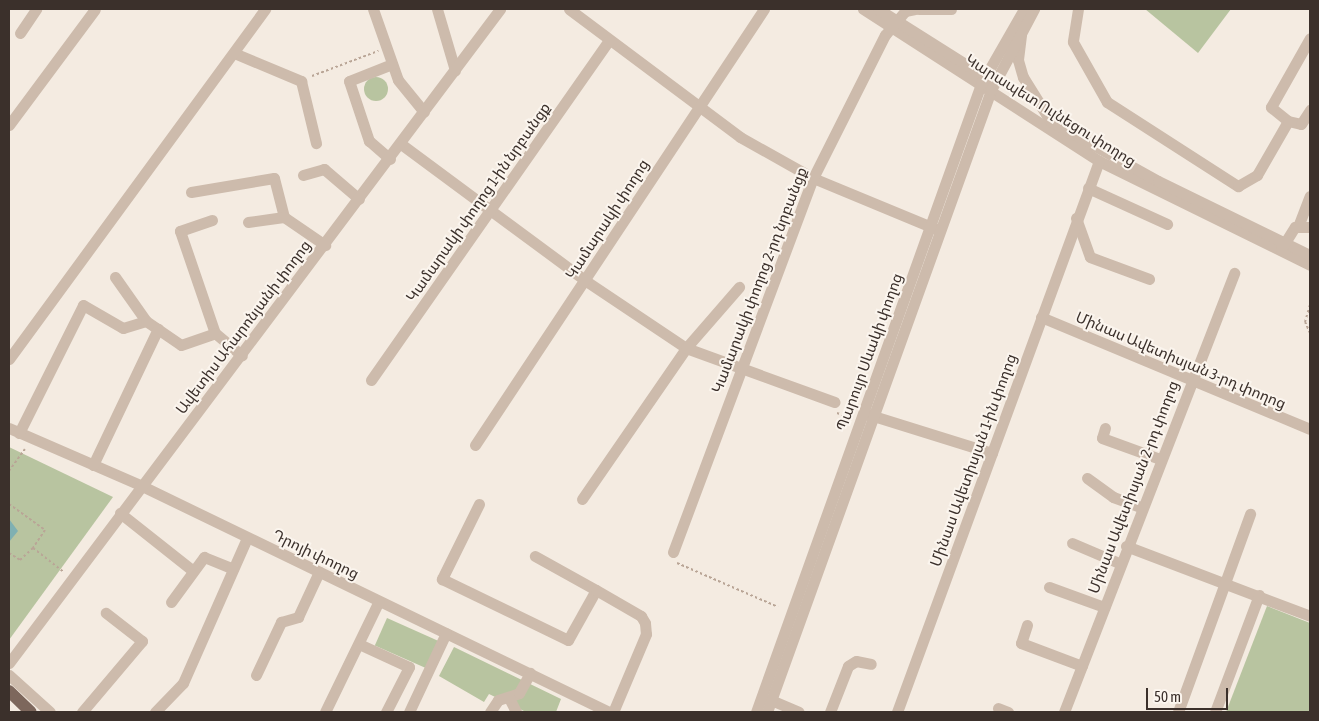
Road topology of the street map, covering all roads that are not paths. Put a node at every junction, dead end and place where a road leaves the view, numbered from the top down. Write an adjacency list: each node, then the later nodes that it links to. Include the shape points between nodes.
1 (36, 9): 19 (street)
2 (95, 9): 31 (street)
3 (265, 9): 22 (street)
4 (374, 9): 23 (street)
5 (437, 9): 24 (street)
6 (500, 9): 24 (street, Ավետիս Ահարոնյանի փողոց)
7 (569, 9): 21 (street)
8 (764, 9): 26 (street, Կամարակի փողոց)
9 (863, 9): 17 (street, Կարապետ Ուլնեցու փողոց)
10 (878, 9): 17 (street, Կարապետ Ուլնեցու փողոց)
11 (915, 9): 17 (street)
12 (919, 9): 13 (street)
13 (951, 9)
14 (1024, 9): 25 (street, Պարույր Սևակի փողոց)
15 (1034, 9): 18 (street, Պարույր Սևակի փողոց)
16 (1078, 9): 29 (street, via 1073,42 1107,102 1228,182 1238,186 1257,175)
17 (893, 23): 25 (street, Կարապետ Ուլնեցու փողոց); 37 (street, Կամարակի փողոց 2-րդ նրբանցք)
18 (1023, 24): 25 (street, Պարույր Սևակի փողոց); 30 (street, via 1018,60 1023,77)
19 (20, 33)
20 (1310, 38): 29 (street, via 1271,106)
21 (609, 40): 26 (street); 42 (street, Կամարակի փողոց 1-ին նրբանցք)
22 (234, 53): 32 (street, via 301,80); 65 (street)
23 (392, 64): 28 (street, via 398,80); 34 (street, via 349,81 369,141)
24 (455, 70): 28 (street, Ավետիս Ահարոնյանի փողոց)
25 (987, 83): 30 (street, Կարապետ Ուլնեցու փողոց); 35 (street, Կարապետ Ուլնեցու փողոց); 49 (street, Պարույր Սևակի փողոց)
26 (699, 106): 37 (street, via 740,137); 57 (street, Կամարակի փողոց)
27 (1310, 110): 29 (street, via 1301,124)
28 (424, 112): 33 (street, Ավետիս Ահարոնյանի փողոց)
29 (1288, 121)
30 (1052, 122): 51 (street, Կարապետ Ուլնեցու փողոց)
31 (9, 125)
32 (316, 143)
33 (401, 144): 34 (street, Ավետիս Ահարոնյանի փողոց); 42 (street)
34 (390, 159): 41 (street, Ավետիս Ահարոնյանի փողոց)
35 (1099, 161): 38 (street, Մինաս Ավետիսյան 1-ին փողոց); 51 (street, Կարապետ Ուլնեցու փողոց)
36 (303, 175): 41 (street, via 324,169)
37 (813, 178): 49 (street); 66 (street, Կամարակի փողոց 2-րդ նրբանցք)
38 (1088, 188): 44 (street, Մինաս Ավետիսյան 1-ին փողոց); 47 (street)
39 (191, 192): 43 (street, via 274,178)
40 (1310, 196): 48 (street)
41 (359, 199): 50 (street, Ավետիս Ահարոնյանի փողոց)
42 (491, 212): 57 (street); 67 (street, Կամարակի փողոց 1-ին նրբանցք)
43 (284, 217): 46 (street); 50 (street)
44 (1076, 218): 56 (street, via 1090,257); 59 (street, Մինաս Ավետիսյան 1-ին փողոց)
45 (212, 220): 62 (street, via 180,230)
46 (248, 222)
47 (1167, 224)
48 (1305, 225): 51 (street)
49 (935, 228): 70 (street, Պարույր Սևակի փողոց)
50 (325, 245): 64 (street, Ավետիս Ահարոնյանի փողոց)
51 (1282, 248): 52 (street, Կարապետ Ուլնեցու փողոց); 53 (street, Կարապետ Ուլնեցու փողոց)
52 (1310, 255)
53 (1310, 264)
54 (1234, 273): 68 (street, Մինաս Ավետիսյան 2-րդ փողոց)
55 (116, 278): 60 (street)
56 (1149, 279)
57 (586, 281): 63 (street); 74 (street, Կամարակի փողոց)
58 (739, 287): 63 (street, Կամարակի փողոց 2-րդ նրբանցք)
59 (1041, 317): 68 (street, Մինաս Ավետիսյան 3-րդ փողոց); 75 (street, Մինաս Ավետիսյան 1-ին փողոց)
60 (146, 321): 61 (street); 73 (street, via 124,328 84,305)
61 (158, 329): 62 (street, via 181,345); 77 (street)
62 (215, 333): 64 (street)
63 (686, 348): 66 (street); 80 (street, Կամարակի փողոց 2-րդ նրբանցք)
64 (242, 356): 79 (street, Ավետիս Ահարոնյանի փողոց)
65 (9, 359)
66 (740, 368): 69 (street); 88 (street, Կամարակի փողոց 2-րդ նրբանցք)
67 (371, 380)
68 (1190, 381): 72 (street, Մինաս Ավետիսյան 3-րդ փողոց); 76 (street, Մինաս Ավետիսյան 2-րդ փողոց)
69 (834, 402)
70 (868, 415): 75 (street); 114 (street, Պարույր Սևակի փողոց); 126 (street, Պարույր Սևակի փողոց)
71 (1105, 428): 76 (street, via 1102,438)
72 (1310, 430)
73 (14, 431): 77 (street, Դրոյի փողոց)
74 (475, 445)
75 (992, 453): 130 (street, Մինաս Ավետիսյան 1-ին փողոց)
76 (1160, 459): 82 (street, Մինաս Ավետիսյան 2-րդ փողոց)
77 (93, 465): 79 (street, Դրոյի փողոց)
78 (1087, 478): 82 (street, via 1113,497)
79 (140, 485): 83 (street, Ավետիս Ահարոնյանի փողոց); 85 (street, Դրոյի փողոց)
80 (582, 499)
81 (479, 504): 96 (street, via 442,570 446,585 561,640 574,637)
82 (1141, 507): 87 (street, Մինաս Ավետիսյան 2-րդ փողոց)
83 (120, 513): 92 (street); 106 (street, Ավետիս Ահարոնյանի փողոց)
84 (1250, 514): 94 (street)
85 (247, 538): 91 (street); 93 (street, Դրոյի փողոց)
86 (1072, 543): 90 (street)
87 (1126, 546): 90 (street, Մինաս Ավետիսյան 2-րդ փողոց); 94 (street)
88 (673, 552)
89 (535, 556): 96 (street)
90 (1119, 563): 100 (street, Մինաս Ավետիսյան 2-րդ փողոց)
91 (233, 569): 92 (street, via 204,557); 118 (street, via 183,683)
92 (192, 570): 99 (street)
93 (319, 572): 98 (street, Դրոյի փողոց); 110 (street, via 298,618 281,622)
94 (1227, 582): 97 (street); 132 (street)
95 (1049, 587): 100 (street)
96 (596, 590): 125 (street, via 641,616 645,623 646,634)
97 (1259, 595): 102 (street); 133 (street)
98 (379, 601): 104 (street, Դրոյի փողոց); 105 (street)
99 (171, 602)
100 (1104, 607): 108 (street, Մինաս Ավետիսյան 2-րդ փողոց)
101 (106, 613): 117 (street, via 142,641)
102 (1310, 616)
103 (1027, 625): 108 (street, via 1021,643)
104 (446, 633): 109 (street, Դրոյի փողոց); 121 (street)
105 (359, 644): 119 (street); 120 (street, via 408,667)
106 (9, 663)
107 (871, 664): 129 (street, via 856,661 848,666)
108 (1082, 666): 131 (street, Մինաս Ավետիսյան 2-րդ փողոց)
109 (530, 673): 113 (street, via 519,693); 124 (street, Դրոյի փողոց)
110 (256, 674)
111 (9, 675): 116 (street)
112 (9, 691): 115 (main road)
113 (509, 698): 122 (street, via 498,700); 123 (street)
114 (771, 700): 127 (street, Պարույր Սևակի փողոց); 128 (street)
115 (31, 712)
116 (50, 712)
117 (82, 712)
118 (155, 712)
119 (325, 712)
120 (386, 712)
121 (409, 712)
122 (490, 712)
123 (516, 712)
124 (609, 712)
125 (613, 712)
126 (756, 712)
127 (767, 712)
128 (799, 712)
129 (830, 712)
130 (897, 712)
131 (1064, 712)
132 (1178, 712)
133 (1215, 712)

